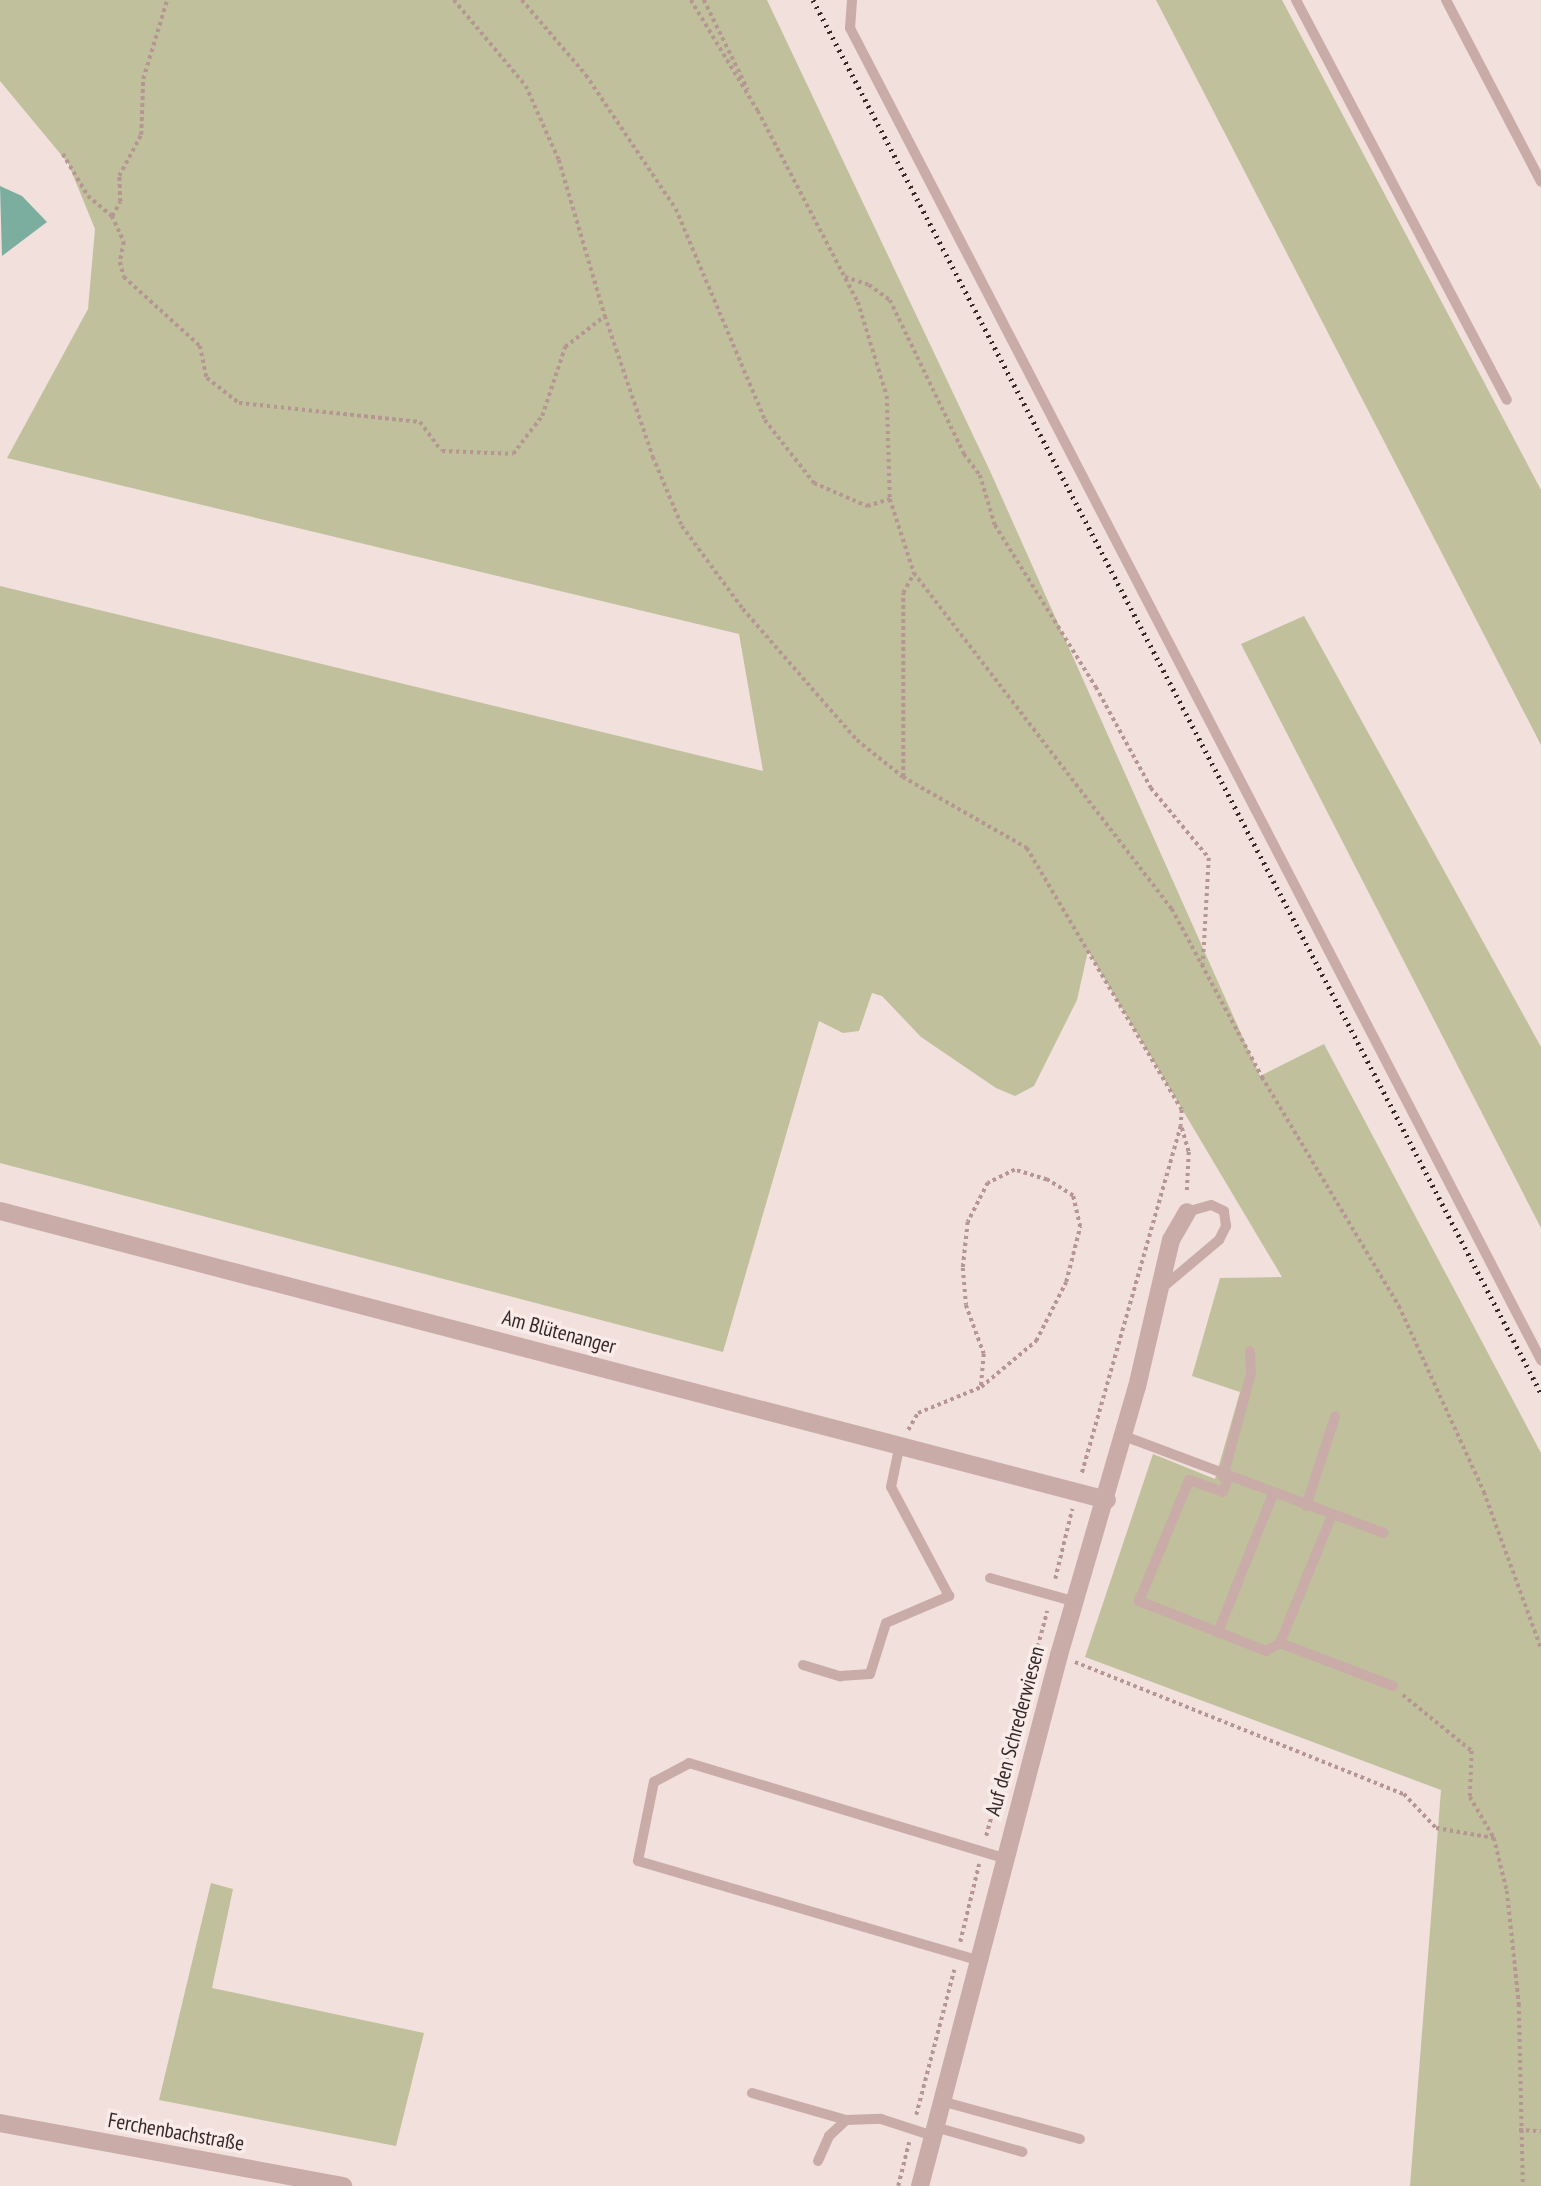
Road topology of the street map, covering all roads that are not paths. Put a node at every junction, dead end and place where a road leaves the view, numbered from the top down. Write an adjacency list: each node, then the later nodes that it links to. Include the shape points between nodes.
1 (852, 0): 10 (lane, via 850,28)
2 (1296, 0): 5 (lane)
3 (1446, 0): 4 (lane)
4 (1541, 183)
5 (1507, 400)
6 (0, 1211): 13 (street, Am Blütenanger)
7 (1187, 1212): 8 (street, Auf den Schrederwiesen, via 1171,1240); 8 (lane, via 1211,1205 1224,1211 1226,1226 1219,1240)
8 (1160, 1290): 12 (street, Auf den Schrederwiesen)
9 (1250, 1351): 14 (lane, via 1251,1373)
10 (1541, 1360)
11 (1335, 1417): 17 (lane)
12 (1124, 1436): 14 (lane); 16 (street, Auf den Schrederwiesen)
13 (900, 1444): 16 (street, Am Blütenanger); 24 (lane, via 891,1487 949,1595 886,1623 870,1674 840,1676)
14 (1226, 1478): 15 (lane); 22 (lane, via 1223,1492 1189,1480 1139,1601)
15 (1273, 1494): 17 (lane); 22 (lane)
16 (1107, 1500): 21 (street, Auf den Schrederwiesen)
17 (1306, 1506): 18 (lane)
18 (1332, 1515): 19 (lane); 23 (lane)
19 (1382, 1533)
20 (990, 1578): 21 (lane)
21 (1076, 1602): 26 (street, Auf den Schrederwiesen)
22 (1218, 1632): 23 (lane, via 1266,1651)
23 (1280, 1643): 25 (lane)
24 (803, 1665)
25 (1393, 1686)
26 (1004, 1858): 27 (street, Auf den Schrederwiesen); 27 (lane, via 689,1763 654,1782 638,1861)
27 (977, 1960): 29 (street, Auf den Schrederwiesen)
28 (752, 2093): 30 (lane)
29 (941, 2101): 32 (street, Auf den Schrederwiesen); 33 (lane)
30 (846, 2120): 32 (lane, via 881,2119); 35 (lane, via 829,2136)
31 (0, 2123): 36 (street, Ferchenbachstraße)
32 (934, 2132): 34 (lane); 37 (street, Auf den Schrederwiesen)
33 (1080, 2139)
34 (1023, 2152)
35 (818, 2161)
36 (344, 2186)
37 (920, 2186)

